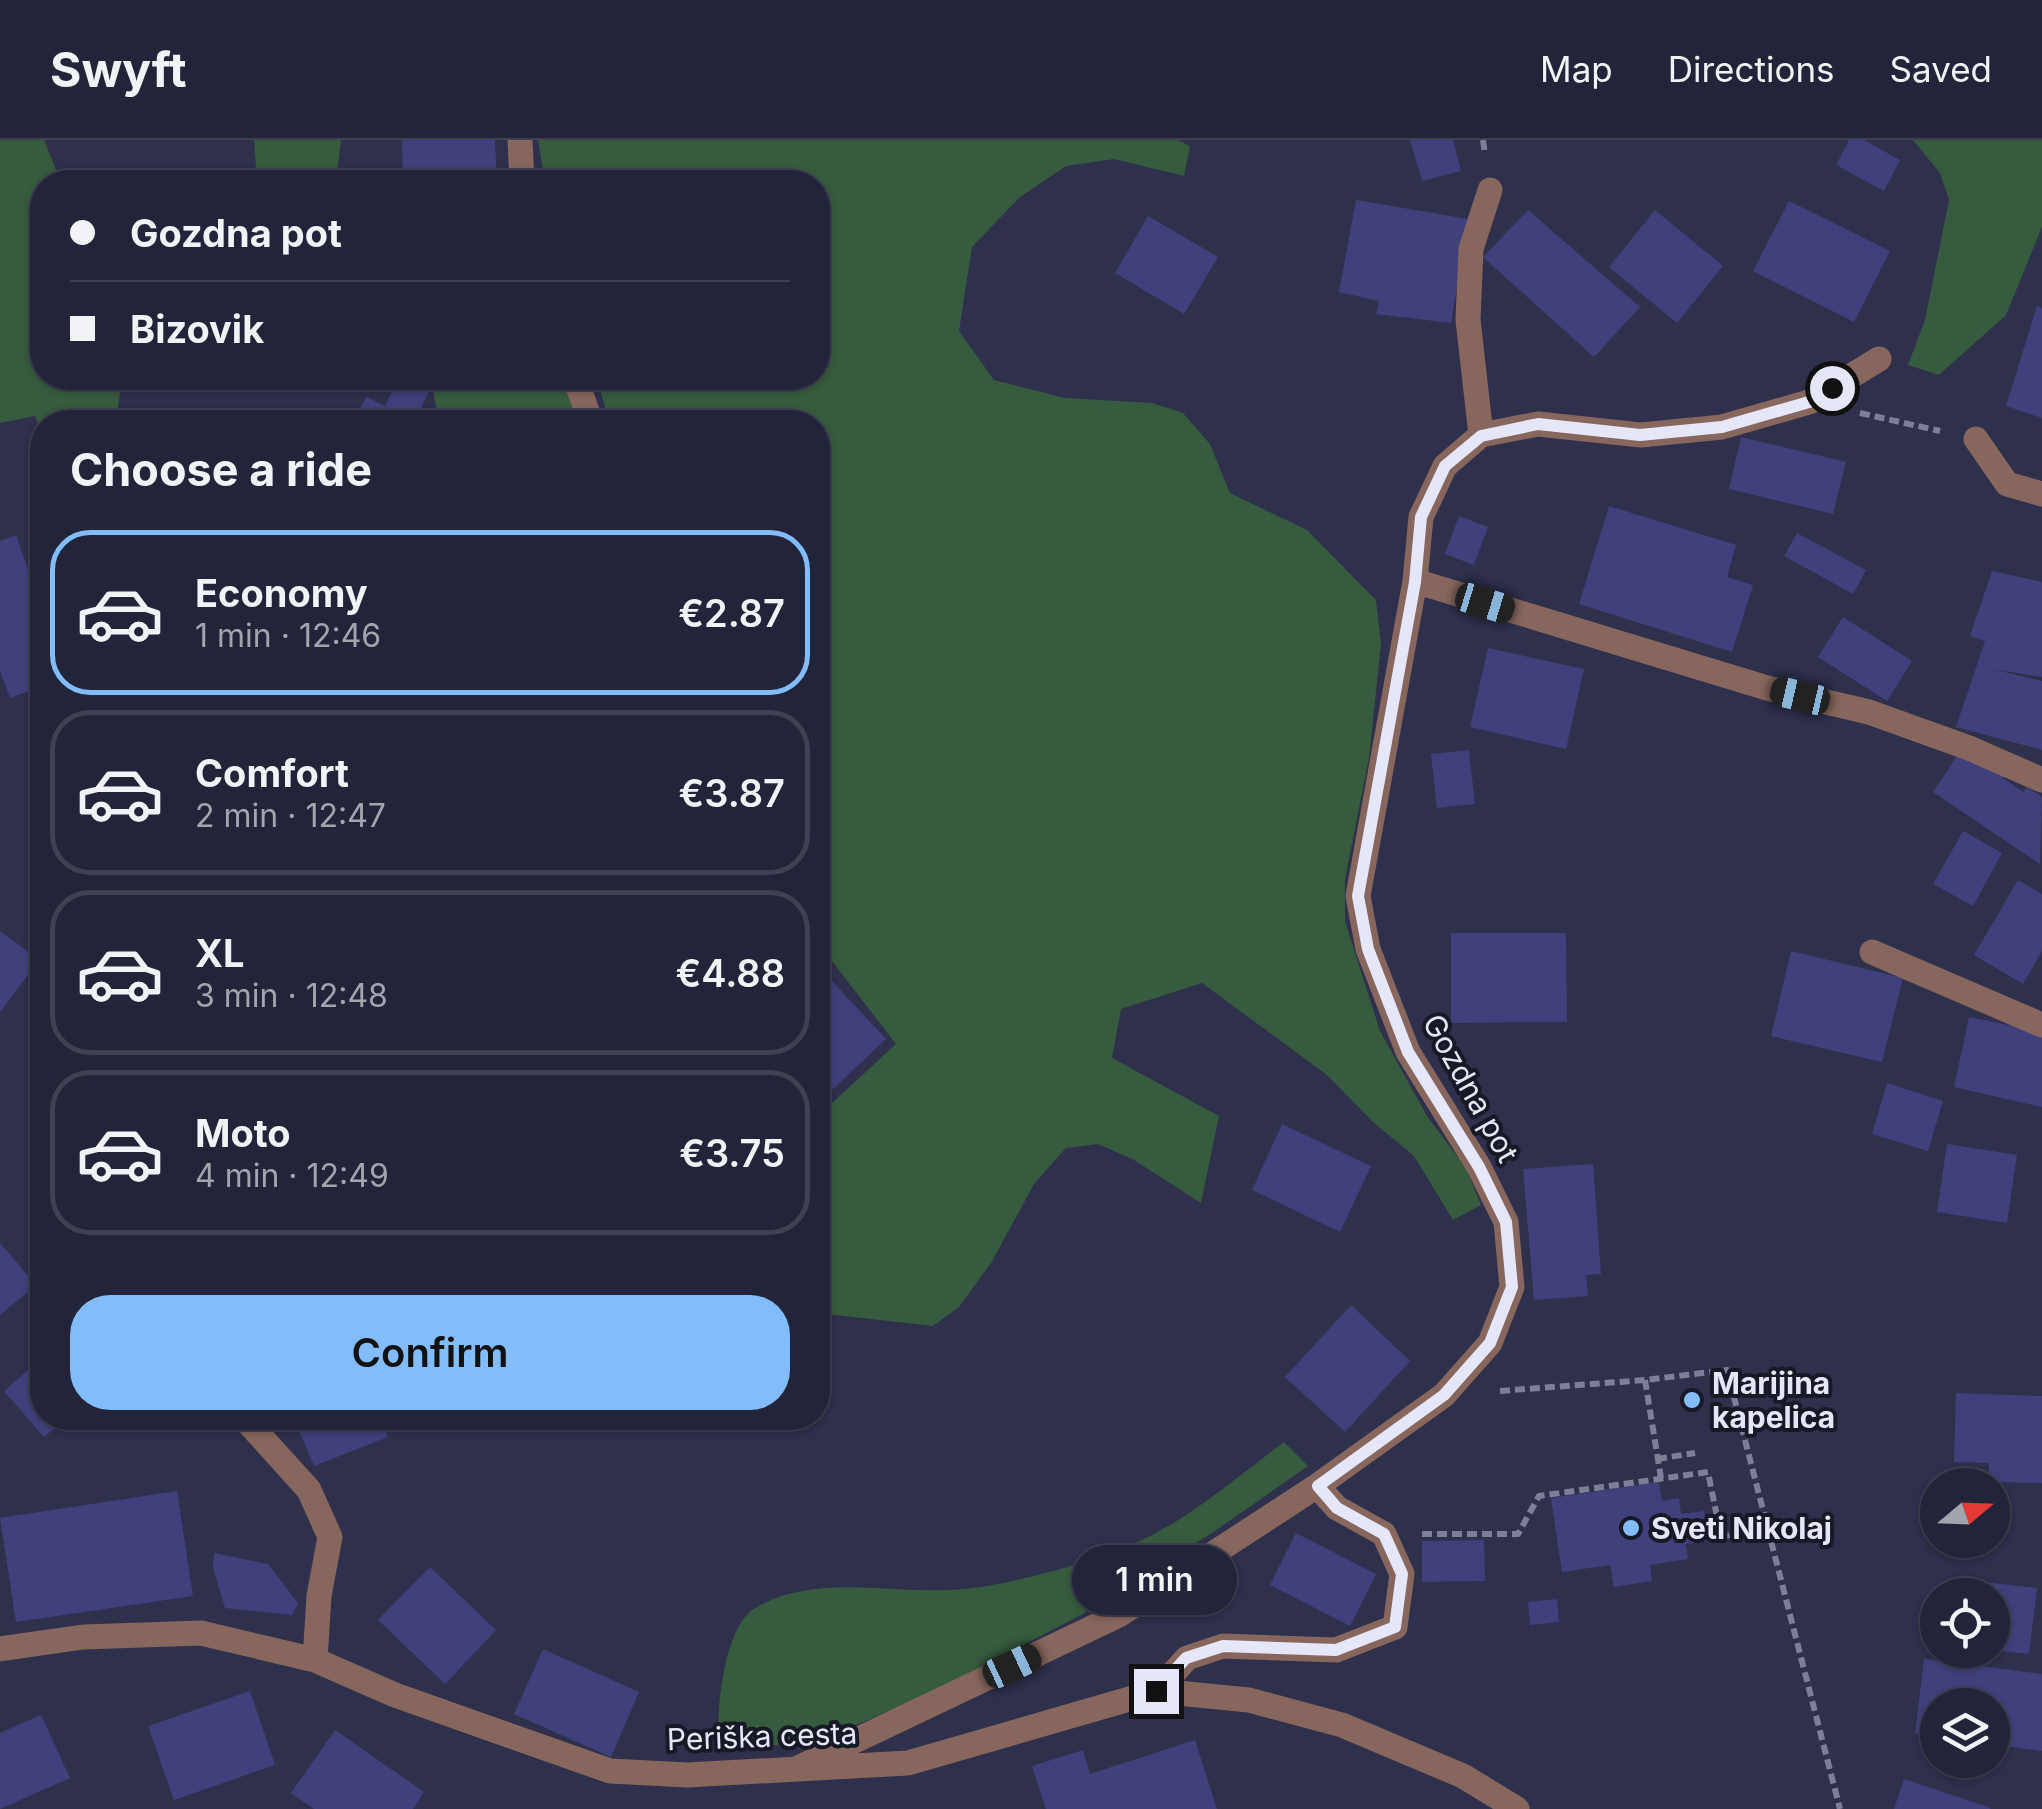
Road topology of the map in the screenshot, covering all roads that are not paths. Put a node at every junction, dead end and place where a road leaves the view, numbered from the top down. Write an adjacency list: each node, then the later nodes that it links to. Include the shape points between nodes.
1 (520, 140): 2 (street)
2 (521, 170)
3 (1490, 190): 5 (street, via 1472,250 1468,320)
4 (1878, 359): 5 (street, Gozdna pot, via 1809,402 1722,427 1640,435 1538,424)
5 (1481, 436): 8 (street, Gozdna pot, via 1445,466 1421,517)
6 (1976, 439): 7 (street, via 2007,484)
7 (2042, 494)
8 (1415, 582): 9 (street, via 1766,688 1869,712); 13 (street, Gozdna pot, via 1358,896 1368,949 1408,1052 1506,1222 1512,1287 1490,1343 1444,1395)
9 (2042, 780)
10 (1872, 952): 11 (street)
11 (2042, 1025)
12 (255, 1430): 15 (street, via 309,1490 330,1537)
13 (1318, 1486): 16 (street, via 1337,1508 1384,1534 1402,1574 1395,1627 1336,1650 1223,1646 1186,1658); 17 (street, Gozdna pot, via 1118,1616)
14 (0, 1649): 15 (street, Periška cesta, via 83,1637 201,1633)
15 (315, 1660): 17 (street, Periška cesta, via 610,1771 687,1775)
16 (1156, 1691): 17 (street, Periška cesta, via 908,1762); 18 (street, Periška cesta, via 1250,1700 1342,1725 1463,1776)
17 (800, 1767)
18 (1516, 1809)

